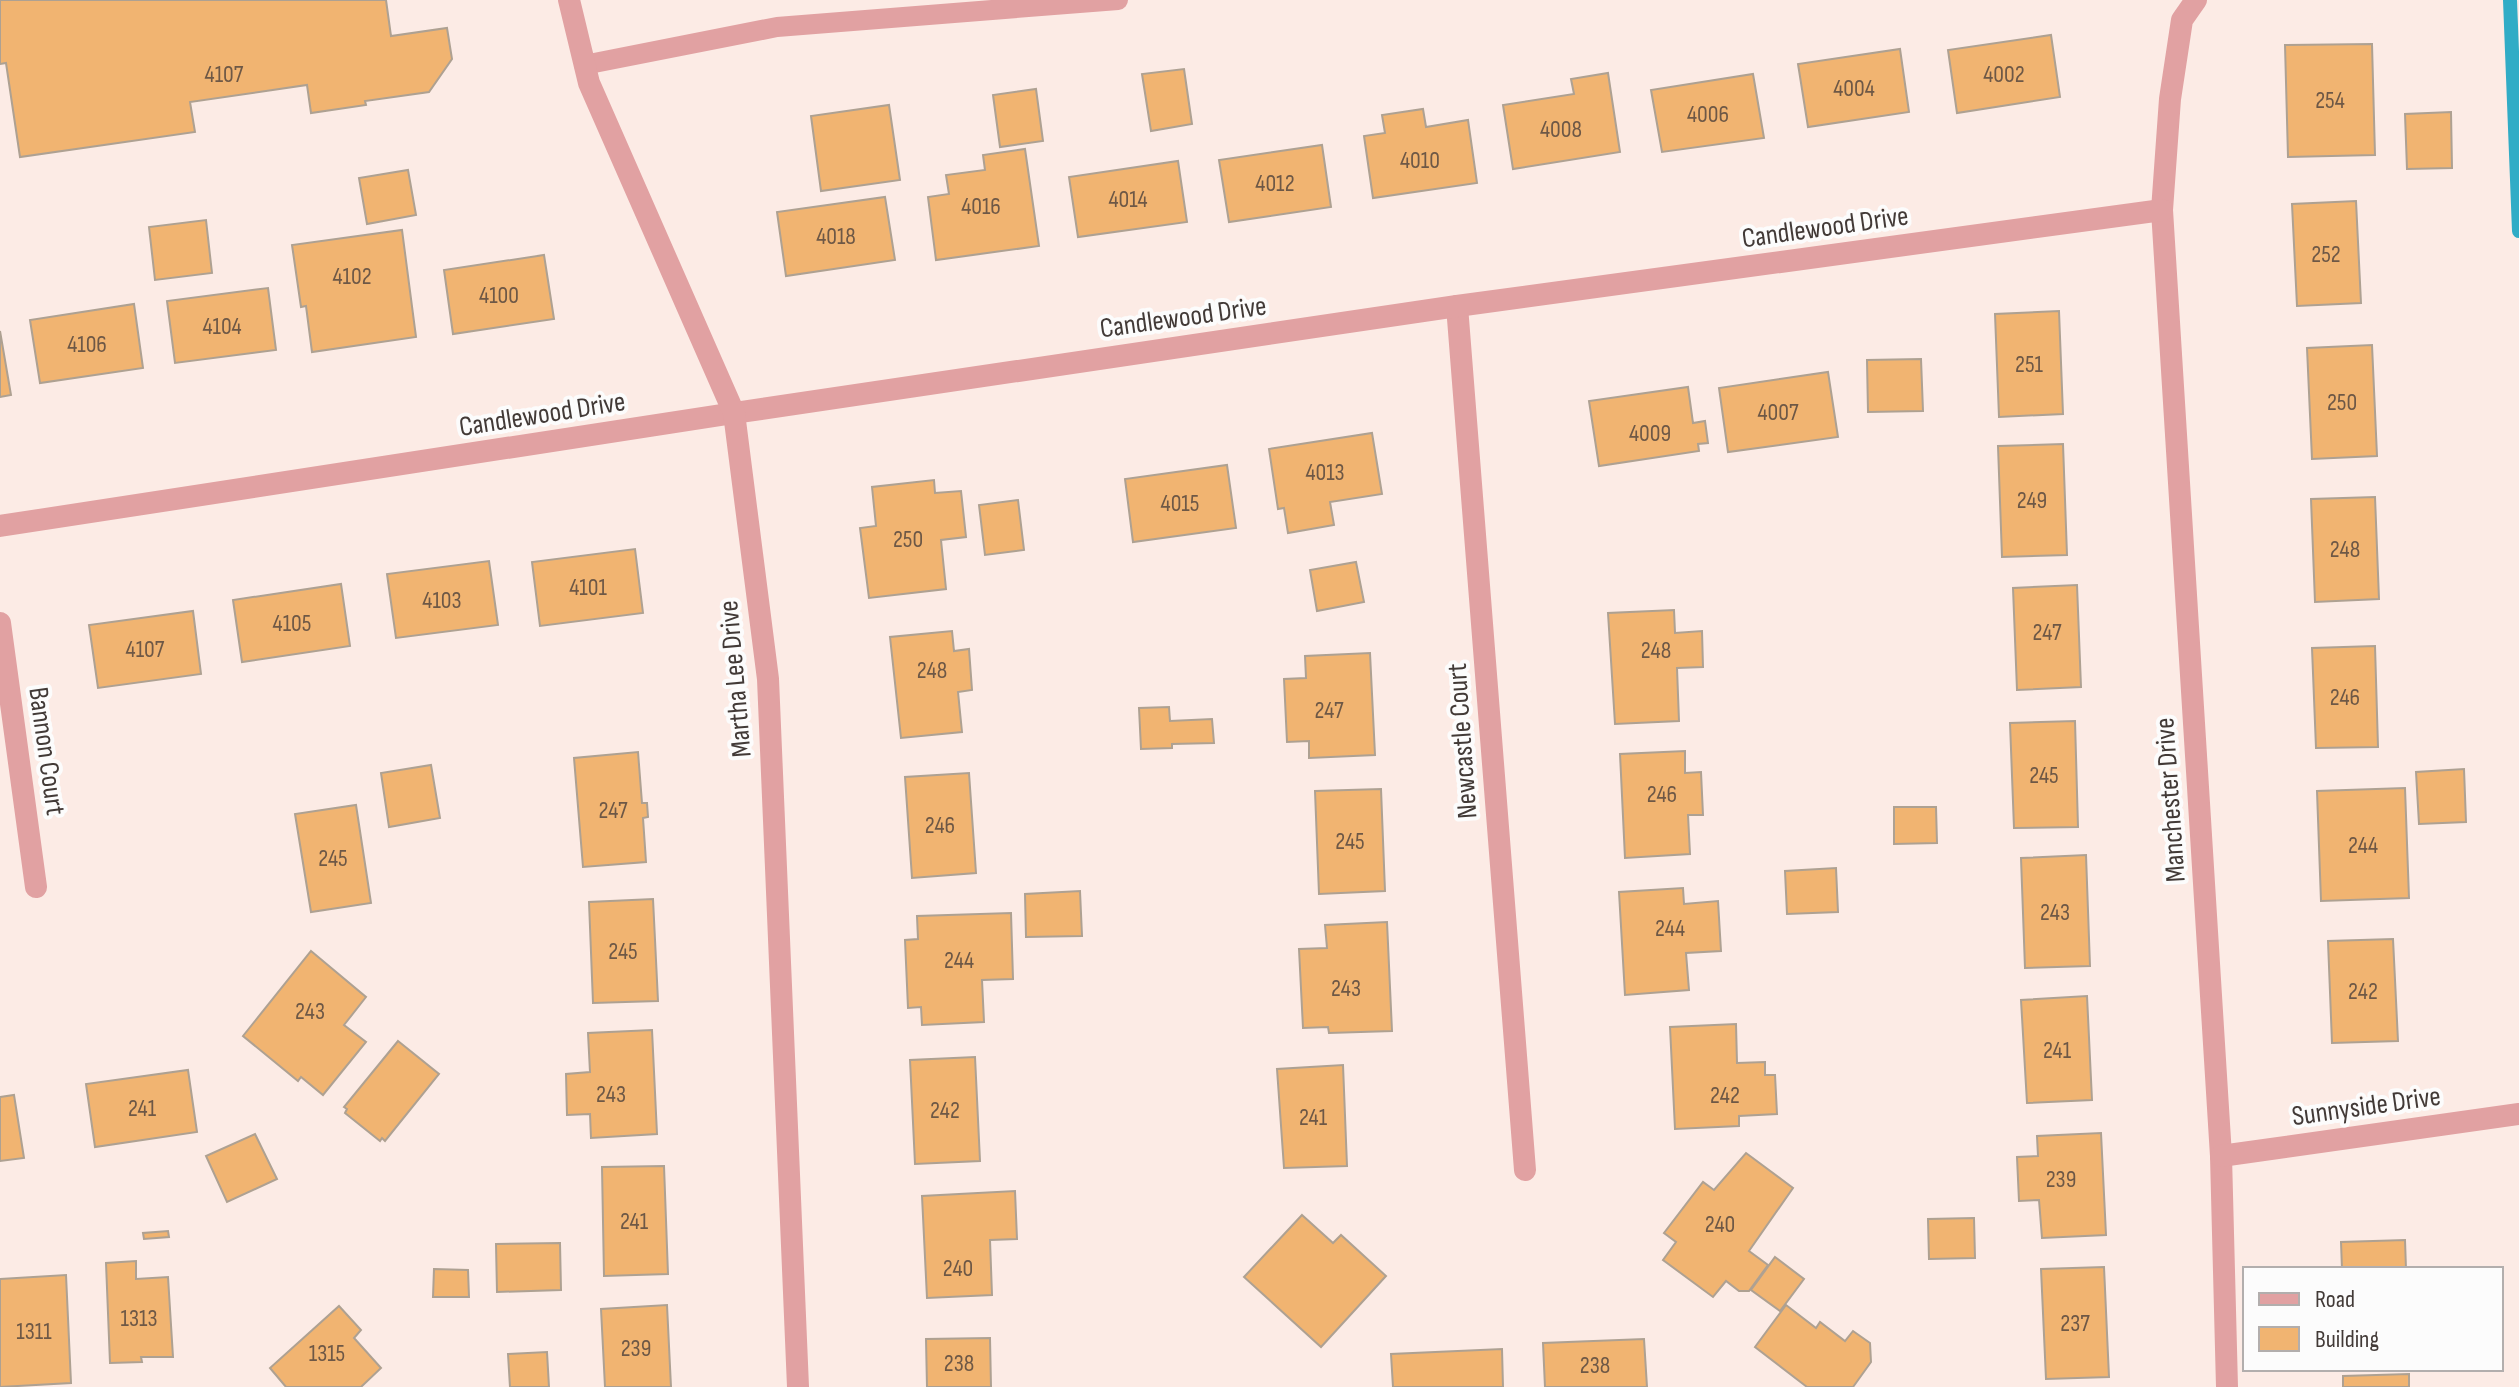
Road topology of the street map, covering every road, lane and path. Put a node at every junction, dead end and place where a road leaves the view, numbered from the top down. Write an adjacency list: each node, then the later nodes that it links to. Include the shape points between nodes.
1 (569, 0): 4 (street, Martha Lee Drive)
2 (1118, 0): 4 (lane, via 777,27)
3 (2196, 0): 5 (street, via 2182,20)
4 (584, 65): 7 (street, Martha Lee Drive)
5 (2162, 210): 6 (street, Candlewood Drive); 12 (street, Manchester Drive)
6 (1457, 306): 7 (street, Candlewood Drive); 13 (street, Newcastle Court)
7 (734, 413): 8 (street, Candlewood Drive); 14 (street, Martha Lee Drive, via 768,679)
8 (0, 526)
9 (0, 623): 10 (street, Bannon Court)
10 (36, 887)
11 (2519, 1114): 12 (street, Sunnyside Drive)
12 (2221, 1156): 15 (street, Manchester Drive)
13 (1525, 1170)
14 (798, 1387)
15 (2227, 1387)

